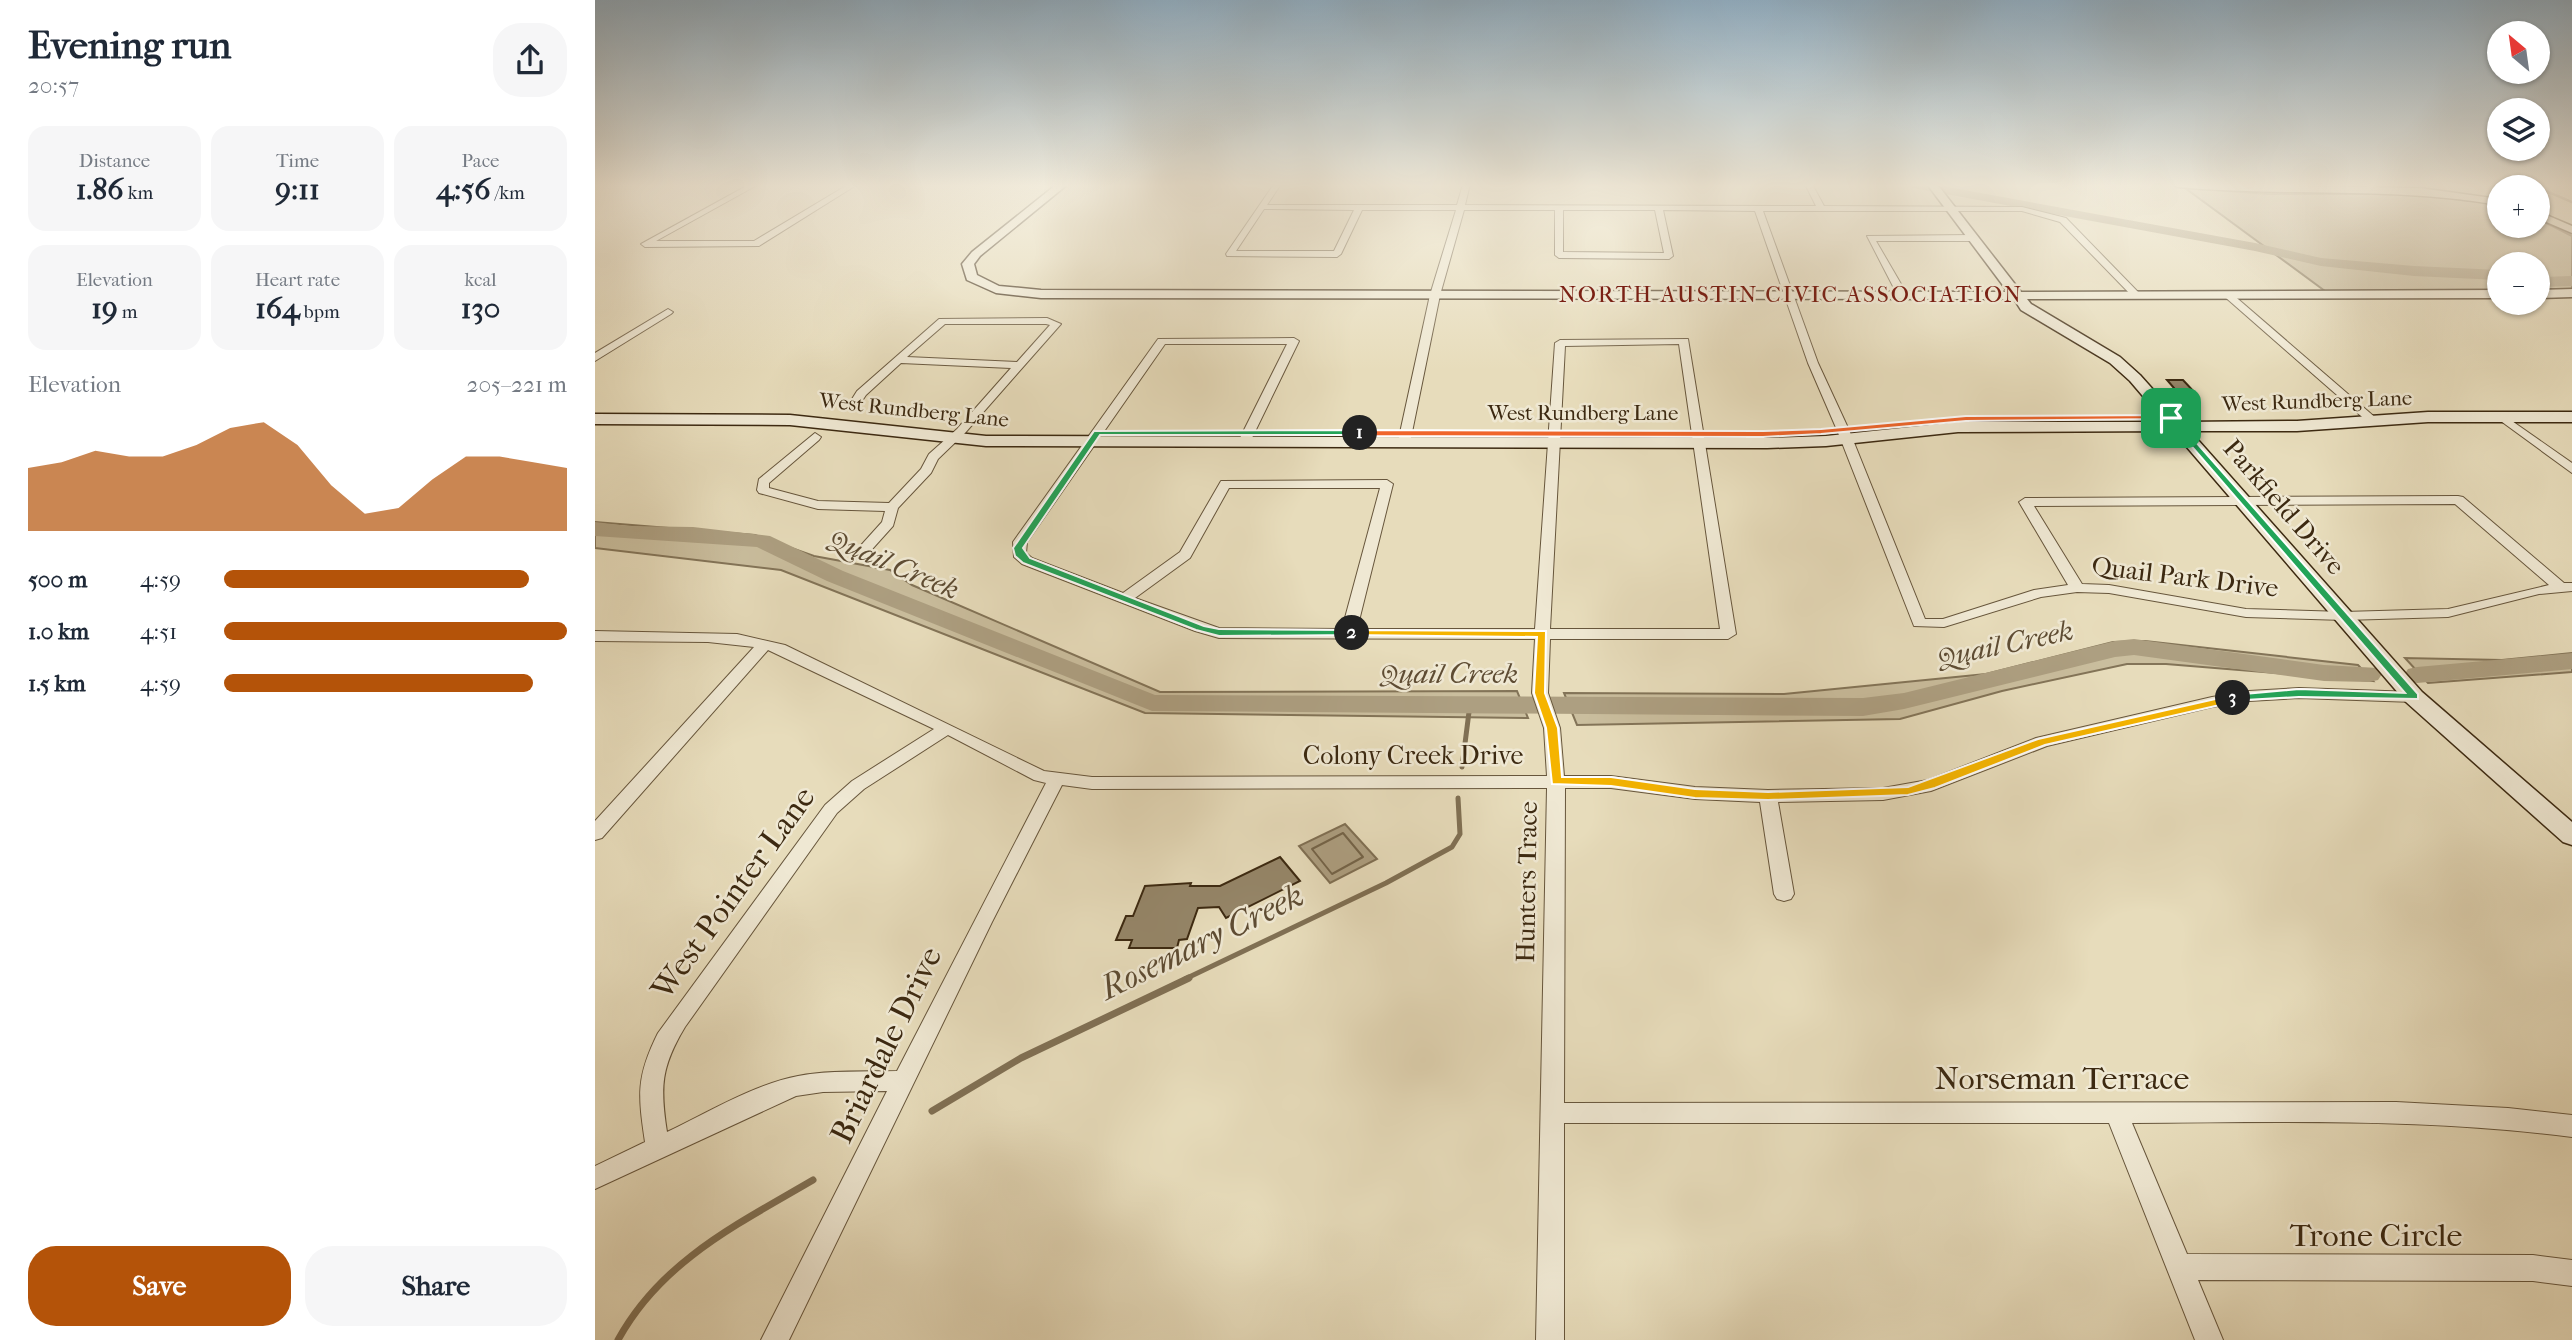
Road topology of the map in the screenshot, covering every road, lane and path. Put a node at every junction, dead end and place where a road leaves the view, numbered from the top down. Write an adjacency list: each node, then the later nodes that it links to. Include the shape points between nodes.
1 (985, 247): 14 (street, via 968,264 971,277 996,289 1041,294)
2 (1235, 247): 3 (street, via 1230,254 1337,254)
3 (1340, 247)
4 (1449, 247): 14 (street)
5 (1559, 247): 6 (street, via 1559,255 1669,256)
6 (1667, 247)
7 (1771, 247): 16 (street)
8 (1875, 247): 17 (street)
9 (1979, 247): 18 (street, Parkfield Drive)
10 (2088, 247): 19 (street)
11 (2550, 293): 12 (street)
12 (2572, 293)
13 (2487, 294): 15 (street)
14 (1435, 295): 16 (street); 38 (street)
15 (2228, 295): 19 (street); 28 (street)
16 (1788, 296): 17 (street); 33 (street)
17 (1903, 296): 18 (street)
18 (2017, 296): 19 (street); 32 (street, Parkfield Drive, via 2032,311 2124,368)
19 (2137, 296)
20 (668, 312): 21 (street)
21 (595, 358)
22 (898, 360): 23 (street); 23 (street, via 945,320 1056,323); 24 (street)
23 (1021, 365): 34 (street)
24 (858, 399)
25 (2572, 409): 28 (street, West Rundberg Lane, via 2421,408)
26 (595, 411): 27 (street, West Rundberg Lane)
27 (763, 415): 31 (street, West Rundberg Lane); 34 (street, West Rundberg Lane)
28 (2368, 417): 29 (street, West Rundberg Lane); 32 (street, West Rundberg Lane, via 2297,426)
29 (2502, 417): 30 (street, West Rundberg Lane); 41 (street)
30 (2572, 417)
31 (595, 419)
32 (2174, 422): 33 (street, West Rundberg Lane, via 1985,422); 42 (street, Parkfield Drive)
33 (1845, 434): 40 (street, West Rundberg Lane, via 1779,443); 46 (street, Quail Park Drive, via 1919,623 1944,623 2039,593)
34 (956, 435): 36 (street, West Rundberg Lane); 43 (street)
35 (815, 437): 43 (street, via 763,482 762,490 818,505)
36 (1095, 437): 37 (street, West Rundberg Lane); 37 (street, via 1162,341 1294,341); 47 (street, via 1018,551 1027,561)
37 (1246, 437): 38 (street, West Rundberg Lane)
38 (1405, 438): 39 (street, West Rundberg Lane)
39 (1554, 438): 40 (street, West Rundberg Lane); 40 (street, Hunters Trace, via 1560,343 1684,341); 50 (street, Hunters Trace)
40 (1698, 438): 50 (street, via 1728,634)
41 (2572, 469)
42 (2243, 502): 45 (street, via 2458,500); 46 (street, via 2025,502); 48 (street, Parkfield Drive)
43 (892, 507): 44 (street, via 888,523)
44 (861, 552)
45 (2566, 587): 48 (street, Quail Park Drive, via 2448,613)
46 (2077, 588): 48 (street, Quail Park Drive, via 2109,589 2246,613)
47 (1125, 598): 49 (street, via 1219,633); 49 (street, via 1185,555 1225,484 1387,484)
48 (2344, 616): 53 (street, Parkfield Drive)
49 (1348, 633): 50 (street)
50 (1542, 634): 56 (street, Hunters Trace, via 1540,693 1552,728)
51 (595, 636): 52 (street, Colony Creek Drive, via 708,637)
52 (765, 644): 54 (street, Colony Creek Drive); 58 (street)
53 (2414, 697): 57 (street, Colony Creek Drive, via 2249,696 2042,742 1908,791); 59 (street, Parkfield Drive)
54 (947, 728): 55 (street, Colony Creek Drive); 65 (street, West Pointer Lane, via 865,780 831,809 677,1021 651,1073)
55 (1056, 780): 56 (street, Colony Creek Drive); 61 (street, Briardale Drive)
56 (1556, 781): 57 (street, Colony Creek Drive); 63 (street, Hunters Trace)
57 (1768, 796): 60 (street)
58 (595, 833)
59 (2572, 836)
60 (1784, 894)
61 (902, 1081): 65 (street, via 795,1086); 69 (street, Briardale Drive)
62 (2116, 1111): 63 (street, Norseman Terrace); 64 (street, Norseman Terrace, via 2396,1112); 67 (street)
63 (1551, 1113): 70 (street, Hunters Trace)
64 (2572, 1126)
65 (657, 1147): 66 (street)
66 (595, 1178)
67 (2180, 1267): 68 (street, Trone Circle, via 2533,1268); 71 (street)
68 (2572, 1273)
69 (775, 1340)
70 (1550, 1340)
71 (2209, 1340)

